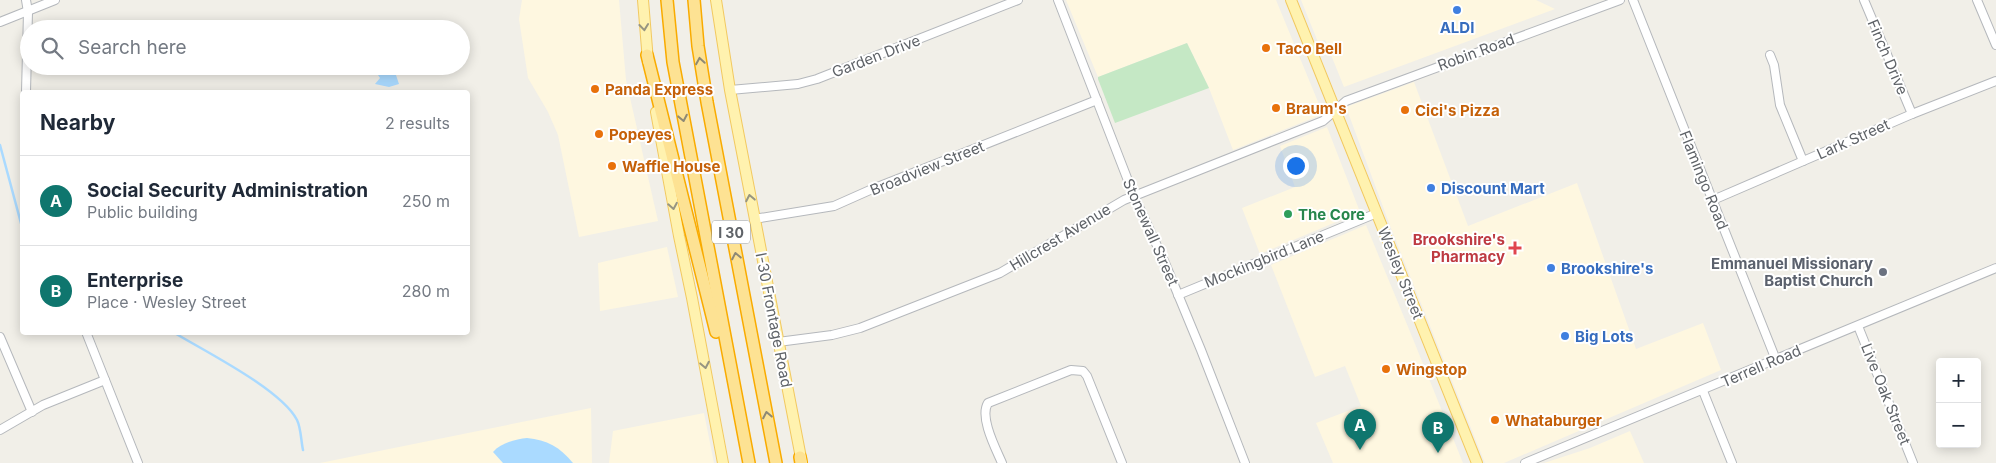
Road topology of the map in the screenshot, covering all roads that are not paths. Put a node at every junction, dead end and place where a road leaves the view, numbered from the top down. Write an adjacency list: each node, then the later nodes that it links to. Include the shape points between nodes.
1 (26, 0): 14 (street)
2 (55, 0): 14 (street)
3 (643, 0): 18 (main road, one-way to 18)
4 (667, 0): 43 (highway, I 30, one-way to 43, via 673,62)
5 (694, 0): 48 (highway, I 30, one-way to 5, via 708,111)
6 (716, 0): 23 (main road, I-30 Frontage Road)
7 (1018, 0): 23 (street, Garden Drive, via 816,79 798,84)
8 (1058, 0): 24 (street, Stonewall Street)
9 (1291, 0): 25 (main road, Wesley Street)
10 (1620, 0): 25 (street, Robin Road, via 1346,101)
11 (1633, 0): 29 (street, Flamingo Road)
12 (1864, 0): 26 (street, Finch Drive)
13 (1977, 0): 17 (street)
14 (28, 12): 15 (street); 16 (street)
15 (28, 20)
16 (0, 22)
17 (1996, 45)
18 (647, 54): 43 (highway); 46 (main road, one-way to 46)
19 (1770, 55): 27 (street, via 1780,105)
20 (26, 75): 22 (street)
21 (1996, 81): 26 (street, Lark Street)
22 (26, 90)
23 (730, 90): 31 (main road, I-30 Frontage Road, one-way to 23)
24 (1097, 100): 28 (street, Stonewall Street); 31 (street, Broadview Street, via 834,206)
25 (1335, 110): 28 (street, Hillcrest Avenue, via 1323,120); 30 (main road, Wesley Street)
26 (1912, 114): 27 (street, Lark Street)
27 (1803, 161): 29 (street, Lark Street)
28 (1134, 196): 33 (street, Stonewall Street); 37 (street, Hillcrest Avenue, via 1000,273 860,328)
29 (1712, 200): 38 (street, Flamingo Road)
30 (1377, 213): 33 (street, Mockingbird Lane); 52 (main road, Wesley Street)
31 (754, 219): 37 (main road, I-30 Frontage Road)
32 (1996, 268): 34 (street, Terrell Road)
33 (1178, 295): 51 (street, Stonewall Street)
34 (1858, 326): 38 (street, Terrell Road); 55 (street, Live Oak Street)
35 (87, 335): 39 (street)
36 (0, 337): 41 (street)
37 (778, 342): 44 (main road, I-30 Frontage Road)
38 (1776, 360): 40 (street, Terrell Road)
39 (105, 380): 41 (street); 45 (street)
40 (1703, 391): 53 (street, Terrell Road); 54 (street)
41 (32, 412): 42 (street)
42 (0, 430)
43 (744, 440): 47 (highway, I 30)
44 (801, 461)
45 (138, 463)
46 (724, 463)
47 (749, 463)
48 (776, 463)
49 (1002, 463): 50 (street, via 984,415 985,407 992,401 1071,370 1083,371 1091,383)
50 (1122, 463)
51 (1245, 463)
52 (1477, 463)
53 (1525, 463)
54 (1732, 463)
55 (1913, 463)

